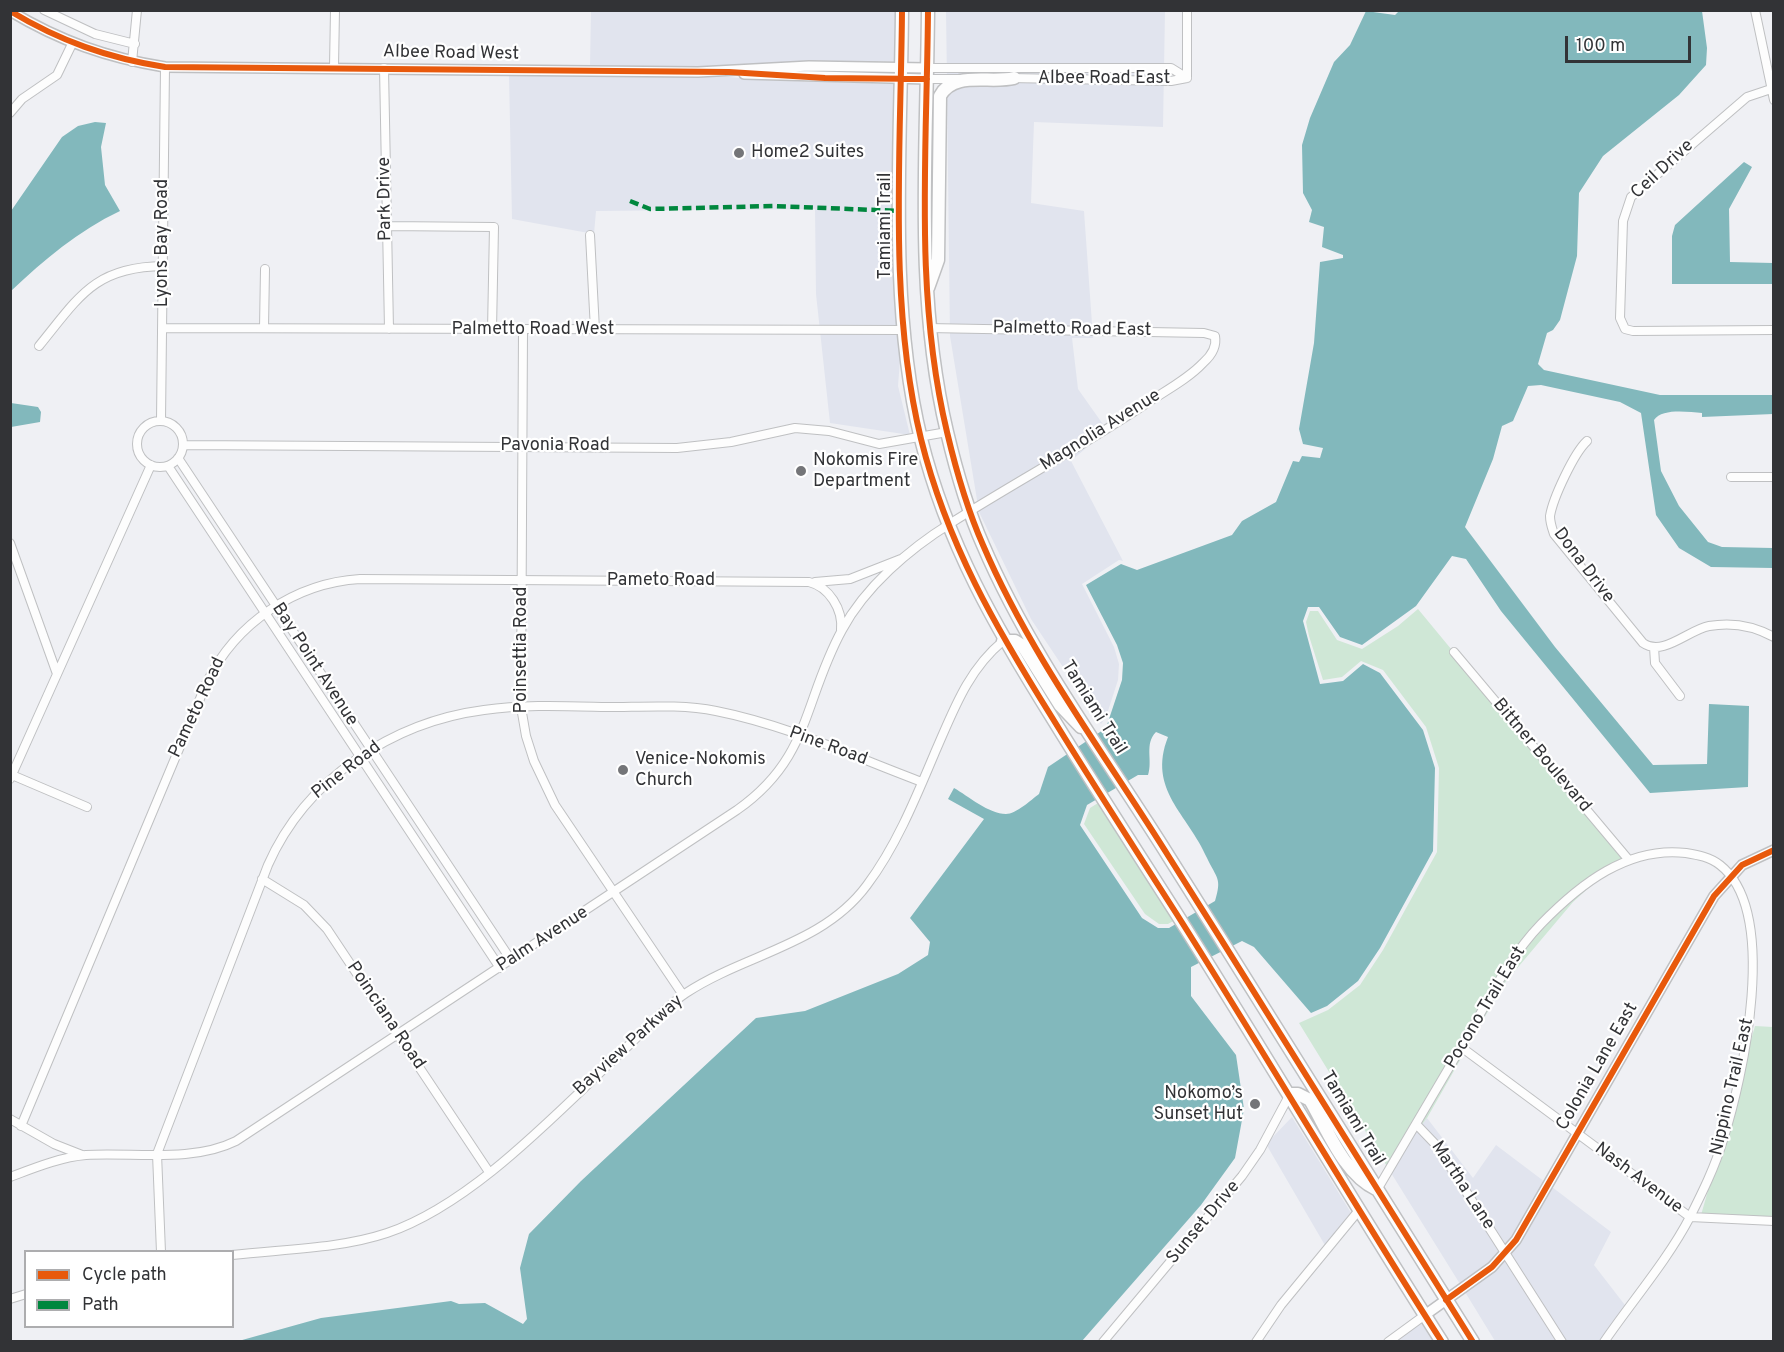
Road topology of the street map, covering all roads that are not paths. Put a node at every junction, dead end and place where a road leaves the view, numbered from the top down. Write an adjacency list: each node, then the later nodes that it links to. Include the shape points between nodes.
1 (44, 10): 10 (street, via 95,34)
2 (137, 10): 10 (street)
3 (336, 10): 13 (street)
4 (902, 10): 15 (main road, Tamiami Trail)
5 (928, 10): 16 (main road, Tamiami Trail)
6 (1187, 10): 18 (street)
7 (1755, 10): 19 (street)
8 (13, 11): 9 (street, Albee Road West)
9 (72, 44): 11 (street, Albee Road West); 21 (street, via 57,75 22,99)
10 (135, 44): 11 (street)
11 (132, 62): 12 (street, Albee Road West)
12 (165, 67): 13 (street, Albee Road West); 24 (street, Lyons Bay Road)
13 (334, 67): 14 (street, Albee Road West)
14 (384, 68): 15 (street, Albee Road West, via 729,72 765,67); 22 (street, Park Drive)
15 (901, 73): 16 (street, Albee Road East); 34 (main road, Tamiami Trail)
16 (927, 74): 17 (street, Albee Road East); 18 (street, Albee Road East, via 1171,68); 26 (main road, Tamiami Trail)
17 (1014, 78): 18 (street, Albee Road East); 26 (main road, via 959,81 947,86 940,96 938,260)
18 (1187, 78)
19 (1771, 89): 20 (street); 35 (street, Ceil Drive, via 1747,97 1631,197 1623,221 1620,318 1625,329 1634,331)
20 (1773, 100)
21 (10, 113)
22 (386, 226): 30 (street, Park Drive); 31 (street, via 494,227)
23 (590, 235): 33 (street)
24 (163, 266): 27 (street, Lyons Bay Road); 37 (street, via 125,269 103,278 75,302)
25 (265, 269): 28 (street)
26 (926, 295): 29 (main road, Tamiami Trail)
27 (162, 328): 28 (street, Palmetto Road West); 38 (street, Lyons Bay Road)
28 (264, 328): 30 (street, Palmetto Road West)
29 (928, 328): 36 (street, Palmetto Road East); 39 (main road, Tamiami Trail)
30 (389, 329): 31 (street, Palmetto Road West)
31 (492, 330): 32 (street, Palmetto Road West)
32 (523, 330): 33 (street, Palmetto Road West); 43 (street, Poinsettia Road)
33 (595, 330): 34 (street, Palmetto Road West)
34 (904, 330): 40 (main road, Tamiami Trail)
35 (1773, 330)
36 (1215, 336): 49 (street, Magnolia Avenue, via 1214,348 1195,370 1106,430)
37 (39, 346)
38 (161, 420): 42 (street, via 175,425); 45 (street, via 142,429 137,442 140,456)
39 (947, 432): 40 (street, Pavonia Road); 49 (main road, Tamiami Trail)
40 (921, 438): 43 (street, Pavonia Road, via 879,444 801,428 693,447); 50 (main road, Tamiami Trail)
41 (1587, 441): 60 (street, Dona Drive, via 1579,449 1551,513 1551,526 1642,643)
42 (184, 445): 43 (street, Pavonia Road); 44 (street)
43 (522, 446): 53 (street, Poinsettia Road)
44 (178, 459): 46 (street); 55 (street, Bay Point Avenue)
45 (151, 465): 46 (street); 62 (street)
46 (168, 466): 56 (street, Bay Point Avenue)
47 (1731, 477): 48 (street)
48 (1773, 477)
49 (969, 512): 50 (street, Magnolia Avenue); 65 (main road, Tamiami Trail, via 1009,601)
50 (948, 525): 52 (street, Palm Avenue); 59 (main road, Tamiami Trail)
51 (10, 543): 62 (street)
52 (905, 557): 54 (street, Pameto Road, via 850,579); 57 (street, Palm Avenue, via 872,589)
53 (522, 580): 54 (street, Pameto Road); 55 (street, Pameto Road, via 347,580 313,589); 64 (street, Poinsettia Road)
54 (808, 582): 57 (street, via 828,593 839,612)
55 (276, 606): 56 (street, Pameto Road); 67 (street, Bay Point Avenue)
56 (265, 613): 68 (street, Bay Point Avenue); 85 (street, Pameto Road, via 234,639 207,682)
57 (841, 631): 66 (street, Palm Avenue)
58 (1773, 637): 60 (street, via 1747,627 1716,625)
59 (1003, 641): 65 (main road, via 1023,646 1066,713); 70 (street, Bayview Parkway, via 968,680); 82 (main road, Tamiami Trail)
60 (1654, 647): 63 (street, via 1655,663)
61 (1454, 652): 73 (street, Bittner Boulevard)
62 (57, 674): 69 (street)
63 (1680, 696)
64 (521, 707): 66 (street, Pine Road, via 713,711); 67 (street, Pine Road, via 442,718); 76 (street, Poinsettia Road, via 541,780)
65 (1091, 735): 91 (main road, Tamiami Trail)
66 (801, 736): 70 (street, Pine Road); 76 (street, Palm Avenue, via 786,763 761,792)
67 (369, 749): 68 (street, Pine Road); 77 (street, Bay Point Avenue)
68 (360, 756): 75 (street, Pine Road, via 325,784 295,817); 78 (street, Bay Point Avenue)
69 (11, 777): 71 (street)
70 (922, 782): 79 (street, Bayview Parkway, via 876,872 840,914 817,930)
71 (87, 807)
72 (1773, 850): 74 (street, Colonia Lane East)
73 (1628, 859): 74 (street, Pocono Trail East, via 1652,853 1684,853 1714,860); 81 (street, Pocono Trail East, via 1586,885 1533,933)
74 (1730, 876): 86 (street, Colonia Lane East, via 1708,905); 93 (street, Nippino Trail East, via 1741,893 1748,921 1752,1012 1723,1142)
75 (262, 879): 80 (street, Poinciana Road, via 304,905 320,921); 87 (street, Pine Road)
76 (614, 893): 77 (street, Palm Avenue); 79 (street, Poinsettia Road)
77 (511, 960): 78 (street, Palm Avenue)
78 (500, 968): 80 (street, Palm Avenue)
79 (683, 995): 89 (street, Bayview Parkway)
80 (398, 1035): 87 (street, Palm Avenue, via 228,1144); 89 (street, Poinciana Road)
81 (1461, 1047): 84 (street, Pocono Trail East); 86 (street, Nash Avenue)
82 (1290, 1094): 91 (main road, via 1310,1100 1351,1168 1361,1181); 92 (main road, Tamiami Trail); 100 (street, Sunset Drive, via 1242,1176)
83 (10, 1119): 85 (street)
84 (1416, 1124): 91 (street, Pocono Trail East); 96 (street, Martha Lane, via 1437,1146)
85 (21, 1126): 88 (street)
86 (1576, 1133): 93 (street, Nash Avenue); 96 (street, Colonia Lane East, via 1526,1226)
87 (157, 1154): 88 (street, Palm Avenue); 95 (street, Pine Road)
88 (83, 1155): 90 (street, Palm Avenue)
89 (489, 1172): 97 (street, Bayview Parkway, via 429,1213 384,1234)
90 (10, 1177)
91 (1377, 1190): 98 (main road, Tamiami Trail)
92 (1360, 1209): 99 (main road, Tamiami Trail); 101 (street)
93 (1690, 1217): 94 (street, Nash Avenue); 106 (street, Nippino Trail East)
94 (1773, 1221)
95 (161, 1250)
96 (1506, 1254): 98 (street, Colonia Lane East); 105 (street, Martha Lane)
97 (234, 1255)
98 (1446, 1300): 99 (street, Colonia Lane East); 104 (main road, Tamiami Trail)
99 (1425, 1315): 102 (street); 103 (main road, Tamiami Trail)
100 (1103, 1341)
101 (1256, 1341)
102 (1388, 1341)
103 (1442, 1341)
104 (1473, 1341)
105 (1562, 1341)
106 (1604, 1341)

